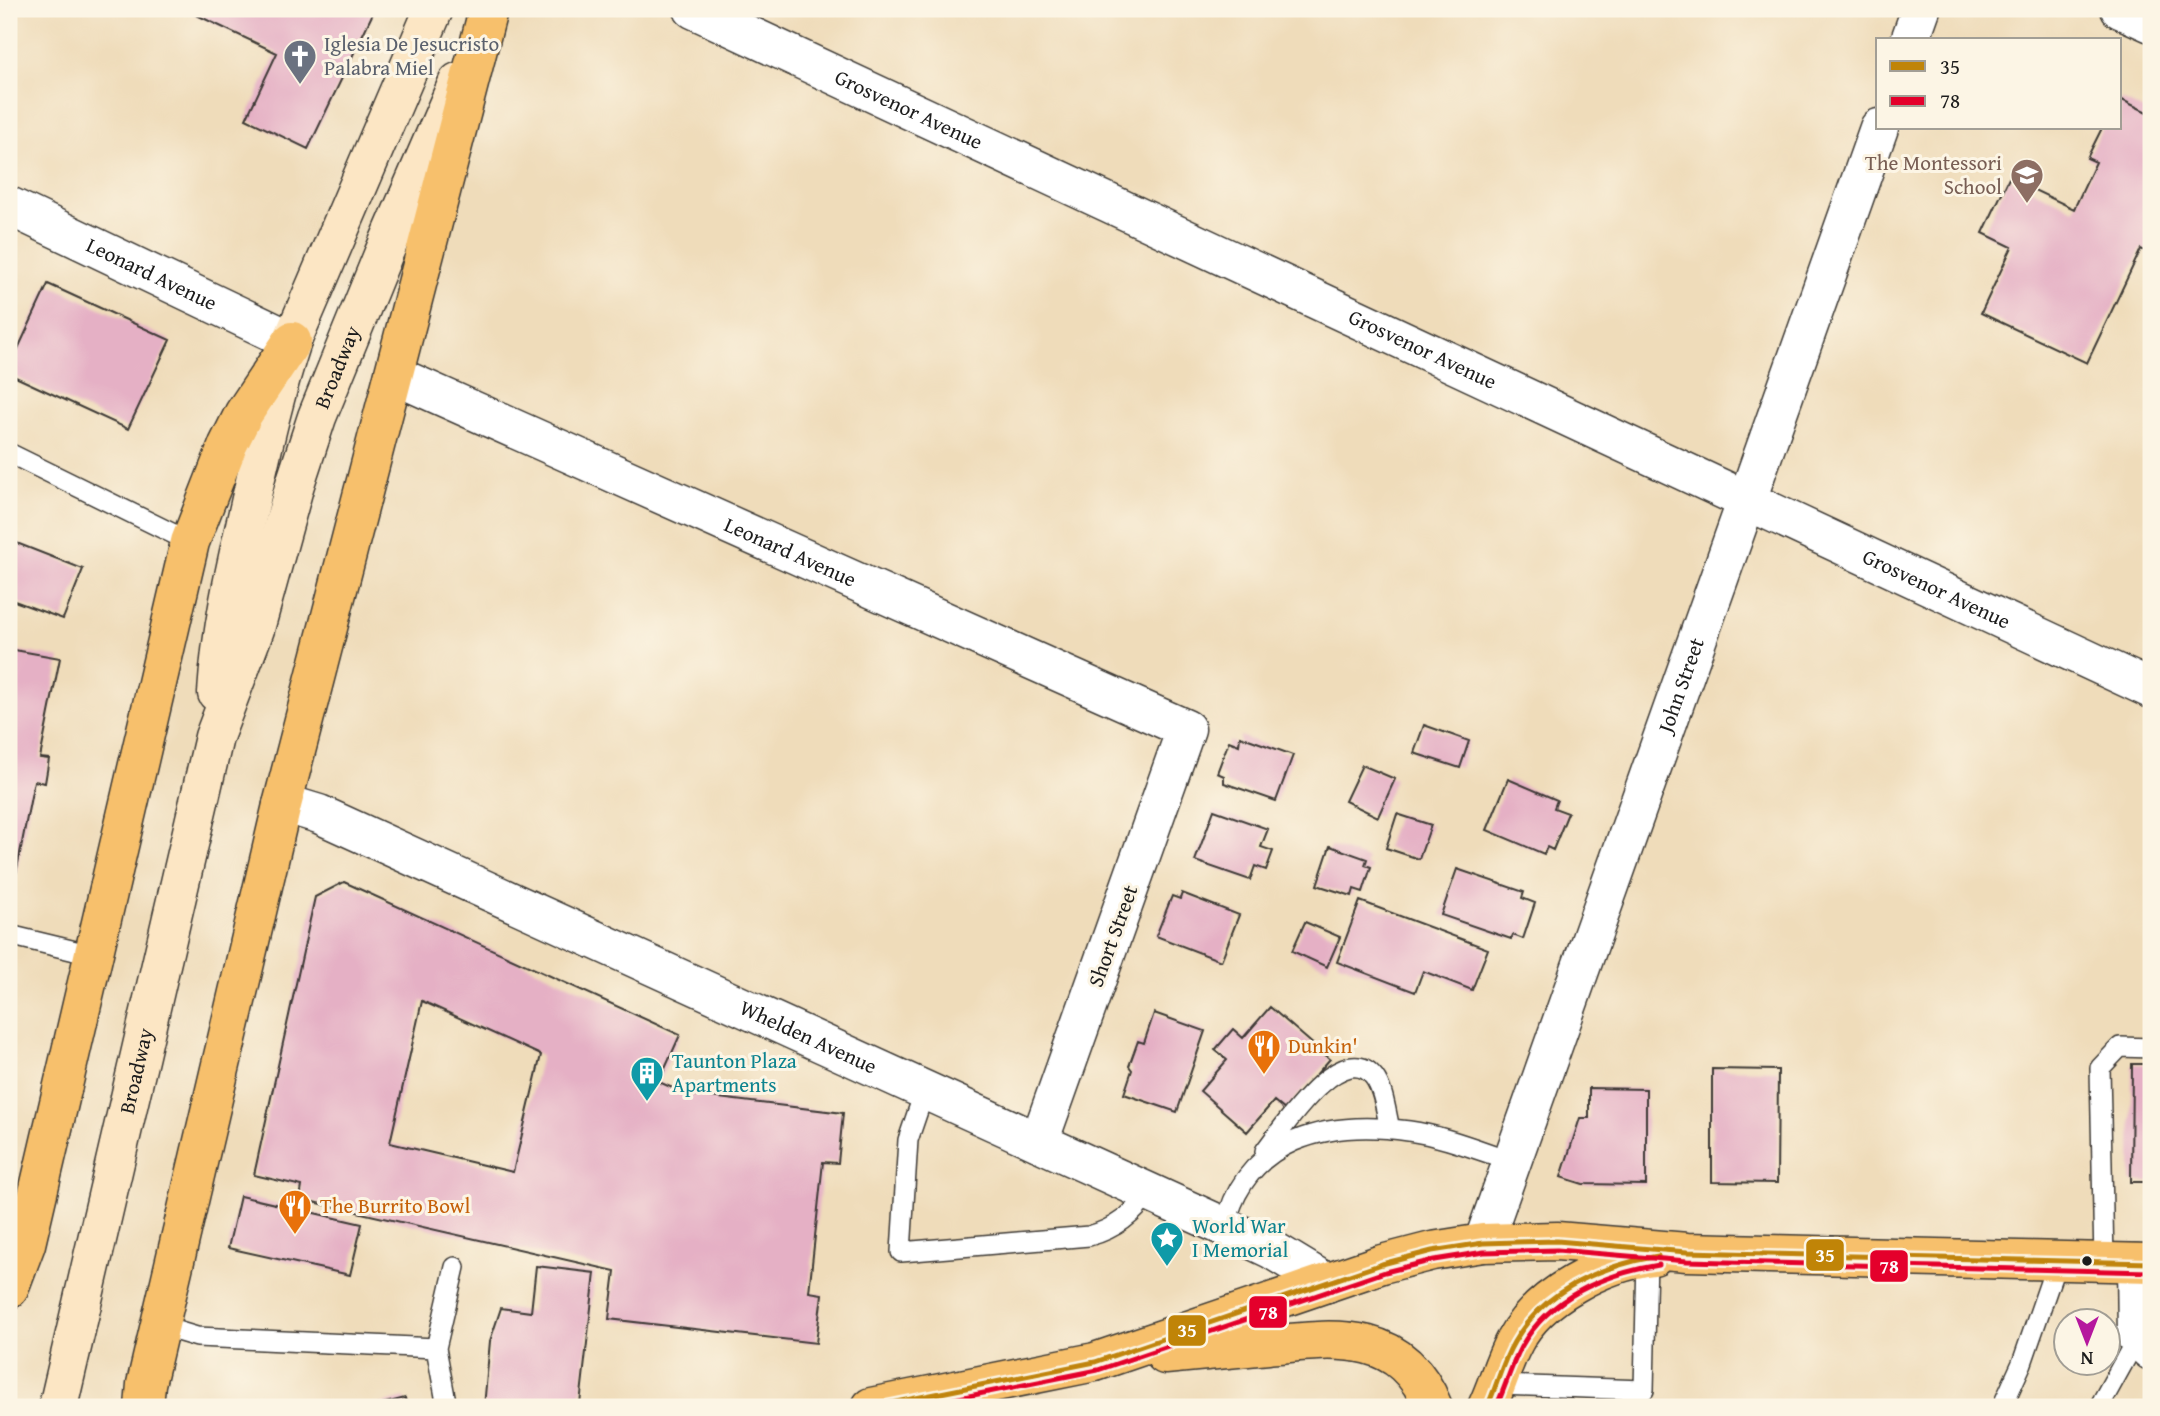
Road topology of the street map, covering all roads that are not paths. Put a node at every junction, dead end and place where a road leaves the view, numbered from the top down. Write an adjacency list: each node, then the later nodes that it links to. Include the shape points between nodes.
1 (434, 9): 10 (main road, Broadway)
2 (693, 9): 13 (street, Grosvenor Avenue)
3 (1921, 9): 7 (street)
4 (2120, 9): 6 (street)
5 (488, 11): 11 (highway); 17 (main road, Broadway, via 321,406 255,629)
6 (2151, 23)
7 (1911, 38)
8 (1878, 130): 13 (street, John Street)
9 (9, 206): 10 (street, Leonard Avenue)
10 (292, 341): 14 (highway, via 239,423); 17 (main road, Broadway, via 232,584)
11 (394, 375): 16 (street, Leonard Avenue); 18 (highway)
12 (9, 453): 14 (lane)
13 (1746, 500): 15 (street, Grosvenor Avenue); 25 (street, John Street)
14 (190, 542): 20 (highway)
15 (2151, 689)
16 (1186, 729): 24 (street, Short Street)
17 (214, 737): 43 (main road, Broadway)
18 (282, 805): 22 (street, Whelden Avenue, via 319,814); 37 (highway)
19 (9, 935): 20 (lane)
20 (92, 955): 36 (highway, via 26,1244)
21 (2151, 1048): 33 (lane, via 2120,1047 2100,1069)
22 (925, 1090): 24 (street, Whelden Avenue); 27 (lane, via 908,1140 901,1252 1089,1237 1123,1221)
23 (1390, 1129): 25 (lane, via 1443,1139); 26 (lane, via 1351,1129 1293,1140); 26 (lane, via 1371,1073 1345,1067 1326,1079 1293,1115)
24 (1039, 1142): 27 (street, Whelden Avenue)
25 (1512, 1161): 29 (street, John Street)
26 (1250, 1172): 28 (lane, via 1237,1191)
27 (1149, 1192): 28 (street, Whelden Avenue)
28 (1225, 1227): 35 (street, Whelden Avenue)
29 (1483, 1243): 30 (highway, via 1558,1241); 35 (highway, via 1407,1257)
30 (1687, 1252): 31 (highway); 32 (highway)
31 (1647, 1257): 41 (highway, via 1584,1279 1544,1304 1513,1343); 41 (lane, via 1644,1390)
32 (2057, 1262): 33 (highway); 47 (lane)
33 (2131, 1263): 38 (street)
34 (456, 1267): 39 (lane)
35 (1326, 1283): 40 (highway)
36 (9, 1289)
37 (160, 1326): 39 (lane, via 197,1337); 44 (highway)
38 (2144, 1344): 48 (lane)
39 (436, 1348): 45 (lane)
40 (1095, 1362): 42 (highway); 46 (highway, via 1326,1339 1356,1341 1384,1350 1407,1366)
41 (1493, 1396)
42 (892, 1405)
43 (58, 1407)
44 (144, 1407)
45 (447, 1407)
46 (1433, 1407)
47 (2002, 1407)
48 (2099, 1407)

